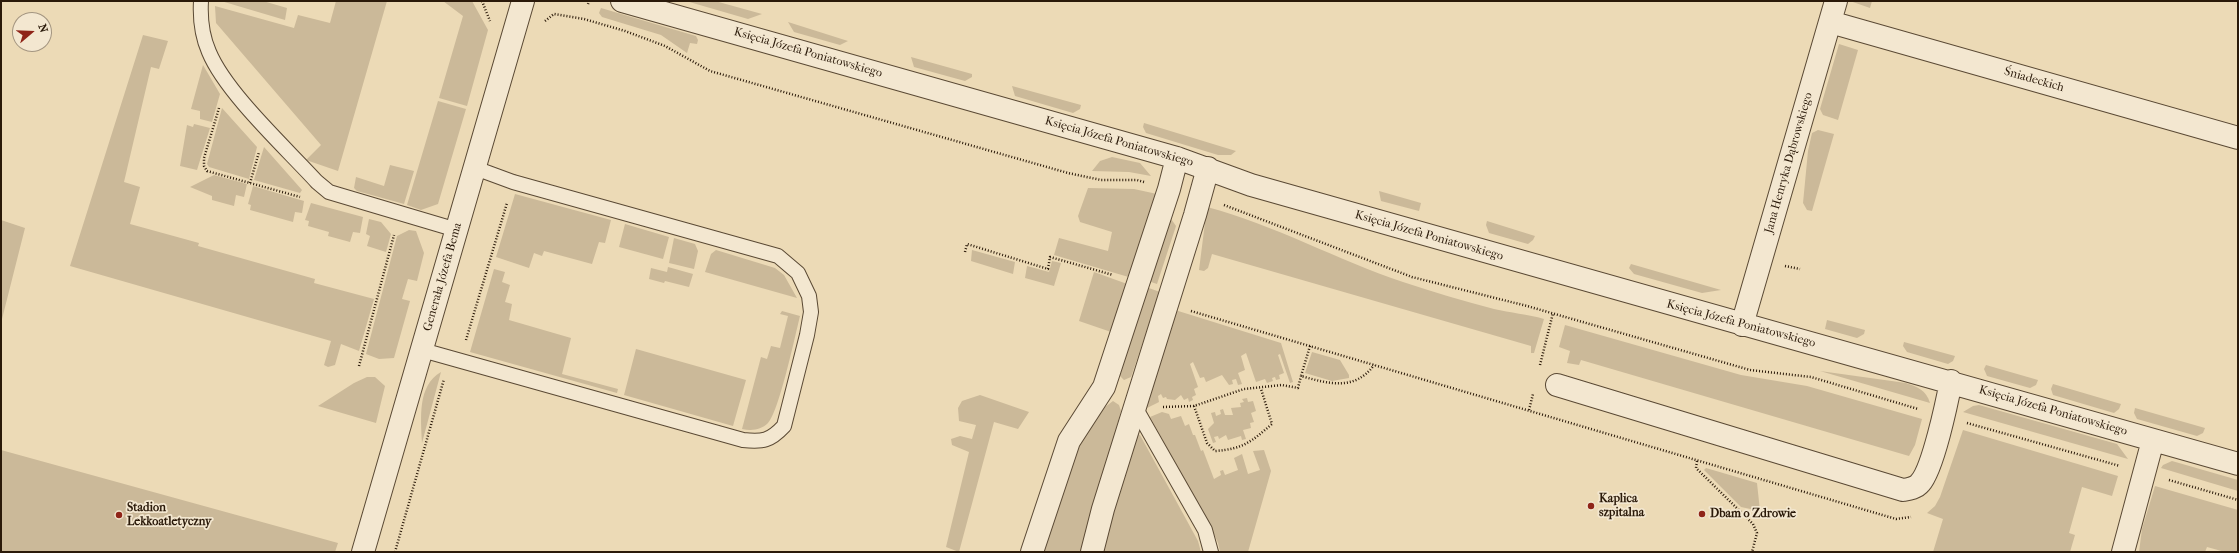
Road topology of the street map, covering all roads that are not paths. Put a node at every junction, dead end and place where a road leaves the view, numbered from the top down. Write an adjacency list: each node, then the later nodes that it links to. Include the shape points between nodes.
1 (201, 1): 10 (lane, via 200,18 209,52 225,78 244,103 317,182 329,192)
2 (523, 1): 8 (street, Generała Józefa Bema)
3 (622, 1): 7 (street, Księcia Józefa Poniatowskiego)
4 (1836, 1): 5 (street, Jana Henryka Dąbrowskiego)
5 (1830, 22): 6 (street, Śniadeckich); 11 (street, Jana Henryka Dąbrowskiego)
6 (2238, 138)
7 (1177, 158): 9 (street, Księcia Józefa Poniatowskiego); 19 (street, via 1104,387 1069,441)
8 (475, 168): 10 (street, Generała Józefa Bema); 12 (lane, via 513,182 778,256 798,273 809,296 811,312 808,335 784,426 767,440 743,440)
9 (1208, 168): 11 (street, Księcia Józefa Poniatowskiego, via 1251,185); 15 (street)
10 (457, 230): 12 (street, Generała Józefa Bema)
11 (1742, 324): 13 (street, Księcia Józefa Poniatowskiego)
12 (422, 350): 18 (street, Generała Józefa Bema)
13 (1951, 381): 14 (street, via 1932,455 1921,482 1918,486 1903,490); 16 (street, Księcia Józefa Poniatowskiego)
14 (1557, 385)
15 (1137, 411): 20 (street, via 1103,509); 21 (lane, via 1205,530)
16 (2153, 440): 17 (street, Księcia Józefa Poniatowskiego); 22 (street)
17 (2238, 464)
18 (364, 552)
19 (1032, 552)
20 (1092, 552)
21 (1211, 552)
22 (2123, 552)

